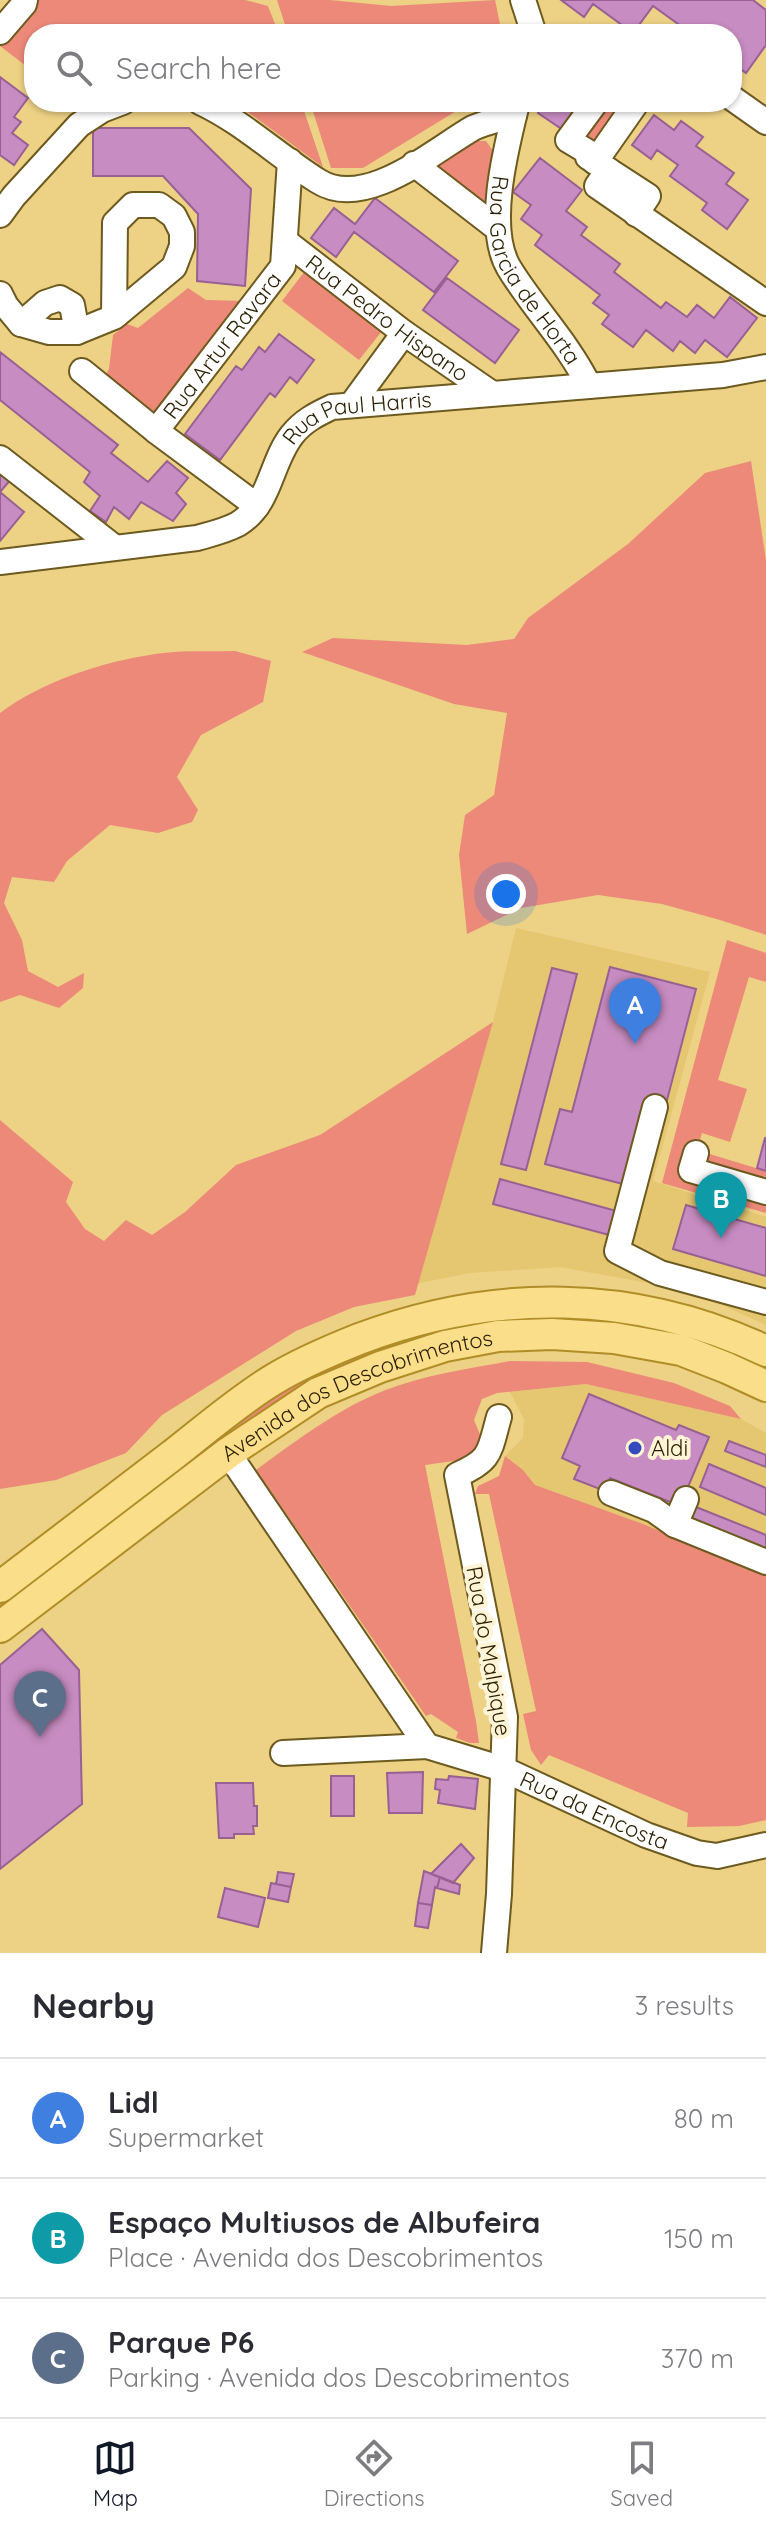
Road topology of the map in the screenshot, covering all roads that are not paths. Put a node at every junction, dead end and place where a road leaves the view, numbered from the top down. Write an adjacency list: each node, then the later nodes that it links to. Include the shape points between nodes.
1 (25, 0): 4 (street)
2 (523, 0): 3 (street)
3 (531, 24)
4 (0, 32)
5 (742, 105): 12 (street)
6 (99, 112): 16 (street, via 79,125)
7 (222, 112): 13 (street)
8 (507, 112): 14 (street)
9 (515, 112): 17 (street, Rua Garcia de Horta, via 498,201)
10 (589, 112): 15 (street, via 568,140)
11 (631, 112): 15 (street)
12 (766, 122)
13 (290, 161): 14 (street, via 321,183 342,190 375,186); 18 (street, Rua Artur Ravara)
14 (414, 164): 17 (street)
15 (601, 166): 20 (street, via 597,186)
16 (0, 215)
17 (498, 229): 29 (street, Rua Garcia de Horta, via 507,266)
18 (285, 241): 24 (street, Rua Pedro Hispano); 32 (street, Rua Artur Ravara, via 283,266)
19 (0, 294): 22 (street)
20 (766, 303)
21 (114, 317): 23 (street)
22 (21, 324): 23 (street); 23 (street, via 45,303 60,298 72,305)
23 (77, 332)
24 (404, 333): 30 (street, Rua Pedro Hispano); 31 (street)
25 (766, 367): 27 (street, Rua Paul Harris)
26 (82, 371): 32 (street, Rua Artur Ravara)
27 (723, 375): 28 (street, Rua Paul Harris); 29 (street, Rua Paul Harris)
28 (766, 383)
29 (589, 386): 30 (street, Rua Paul Harris)
30 (491, 393): 31 (street, Rua Paul Harris)
31 (352, 404): 34 (street, Rua Paul Harris, via 332,407 305,422 284,448)
32 (156, 431): 34 (street, Rua Artur Ravara)
33 (0, 458): 35 (street)
34 (257, 506): 35 (street, Rua Paul Harris, via 240,523 220,532)
35 (114, 547): 36 (street, Rua Paul Harris)
36 (0, 562)
37 (655, 1107): 40 (street, via 617,1251 660,1273)
38 (696, 1153): 39 (street, via 691,1170)
39 (766, 1192)
40 (766, 1302)
41 (766, 1351): 49 (main road, Avenida dos Descobrimentos, via 728,1333 618,1305 545,1302 485,1307 398,1325 272,1380)
42 (766, 1386): 44 (main road, Avenida dos Descobrimentos, via 681,1350 614,1338 498,1336 445,1346 318,1393)
43 (499, 1417): 53 (street, Rua do Malpique, via 488,1456 457,1475 505,1717)
44 (228, 1453): 50 (main road, Avenida dos Descobrimentos); 51 (street)
45 (611, 1493): 47 (street, via 654,1510)
46 (686, 1499): 47 (street)
47 (675, 1525): 48 (street)
48 (766, 1562)
49 (0, 1587)
50 (0, 1627)
51 (427, 1746): 52 (street, Rua da Encosta); 53 (street, Rua da Encosta)
52 (283, 1753)
53 (503, 1769): 54 (street, Rua da Encosta, via 697,1853 717,1856); 55 (street, Rua do Malpique)
54 (766, 1845)
55 (494, 1953)

